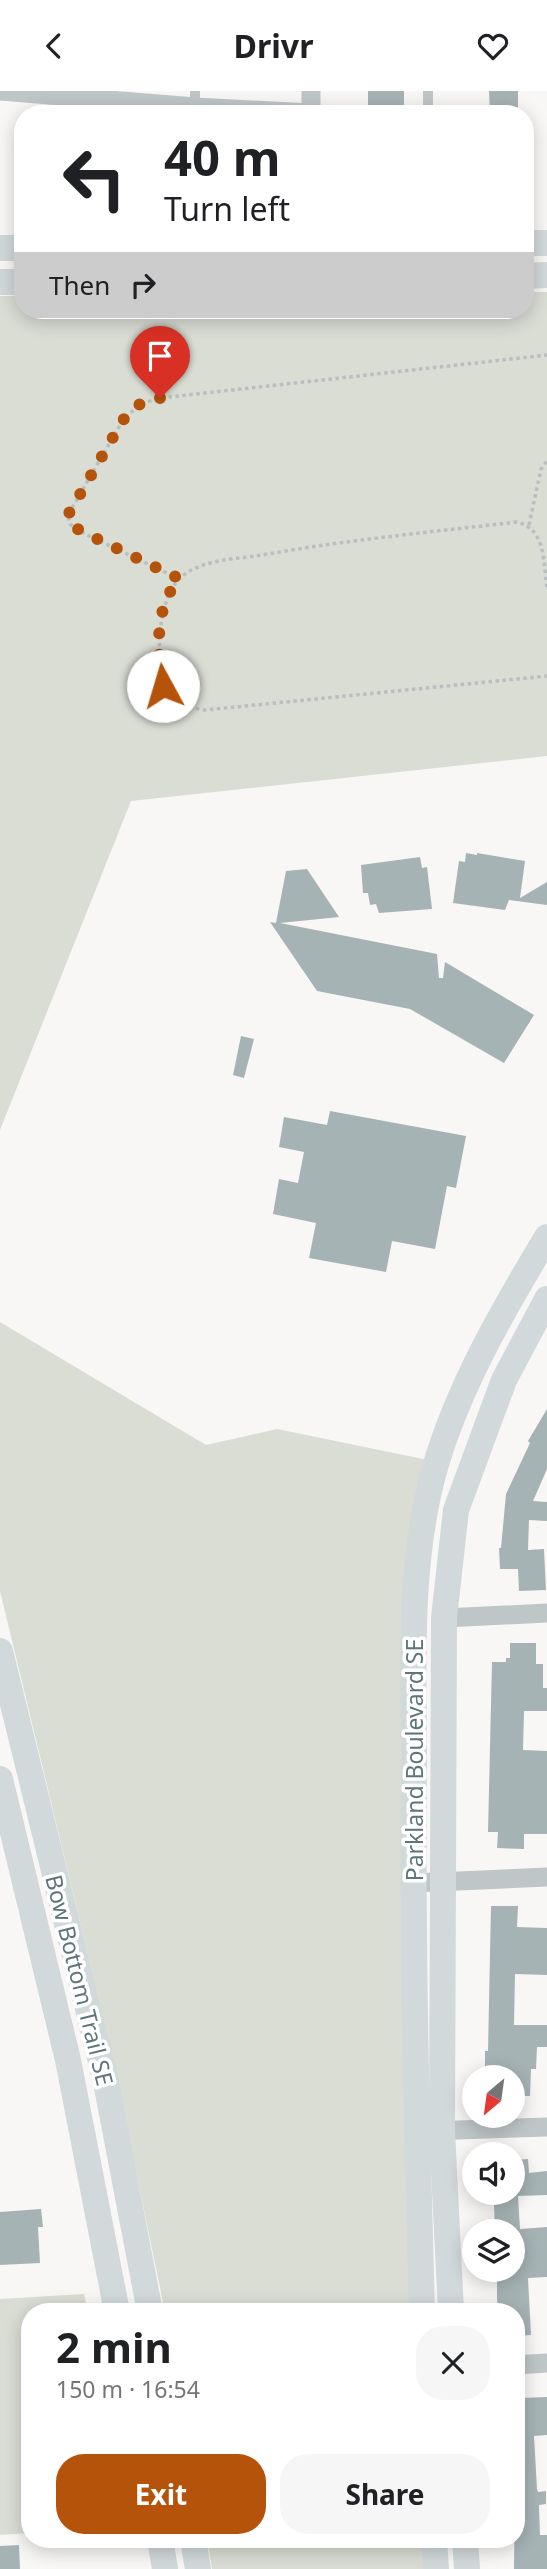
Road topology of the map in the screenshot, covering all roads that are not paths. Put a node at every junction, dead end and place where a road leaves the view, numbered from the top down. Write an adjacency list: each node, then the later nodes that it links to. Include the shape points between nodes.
1 (0, 91): 2 (street)
2 (195, 99): 3 (street)
3 (245, 105)
4 (545, 1246): 11 (street, Parkland Boulevard SE, via 491,1336 456,1412 434,1469 421,1527 415,1594)
5 (547, 1299): 7 (street, Parkland Boulevard SE, via 504,1380 456,1510)
6 (547, 1613): 7 (street)
7 (444, 1618): 12 (street, Parkland Boulevard SE)
8 (0, 1651): 16 (street, Bow Bottom Trail SE, via 106,2082)
9 (0, 1779): 15 (street, Bow Bottom Trail SE, via 68,2060)
10 (547, 1877): 12 (street)
11 (413, 1883): 12 (street); 14 (street, Parkland Boulevard SE)
12 (442, 1883): 14 (street, Parkland Boulevard SE)
13 (547, 2127): 14 (street)
14 (430, 2131): 17 (street, Parkland Boulevard SE); 18 (street, Parkland Boulevard SE)
15 (115, 2303)
16 (148, 2303)
17 (422, 2303)
18 (450, 2303)
19 (547, 2363): 20 (street)
20 (525, 2364)
21 (162, 2548): 25 (street)
22 (194, 2548): 26 (street)
23 (435, 2548): 27 (street)
24 (466, 2548): 28 (street)
25 (165, 2569)
26 (198, 2569)
27 (436, 2569)
28 (467, 2569)

